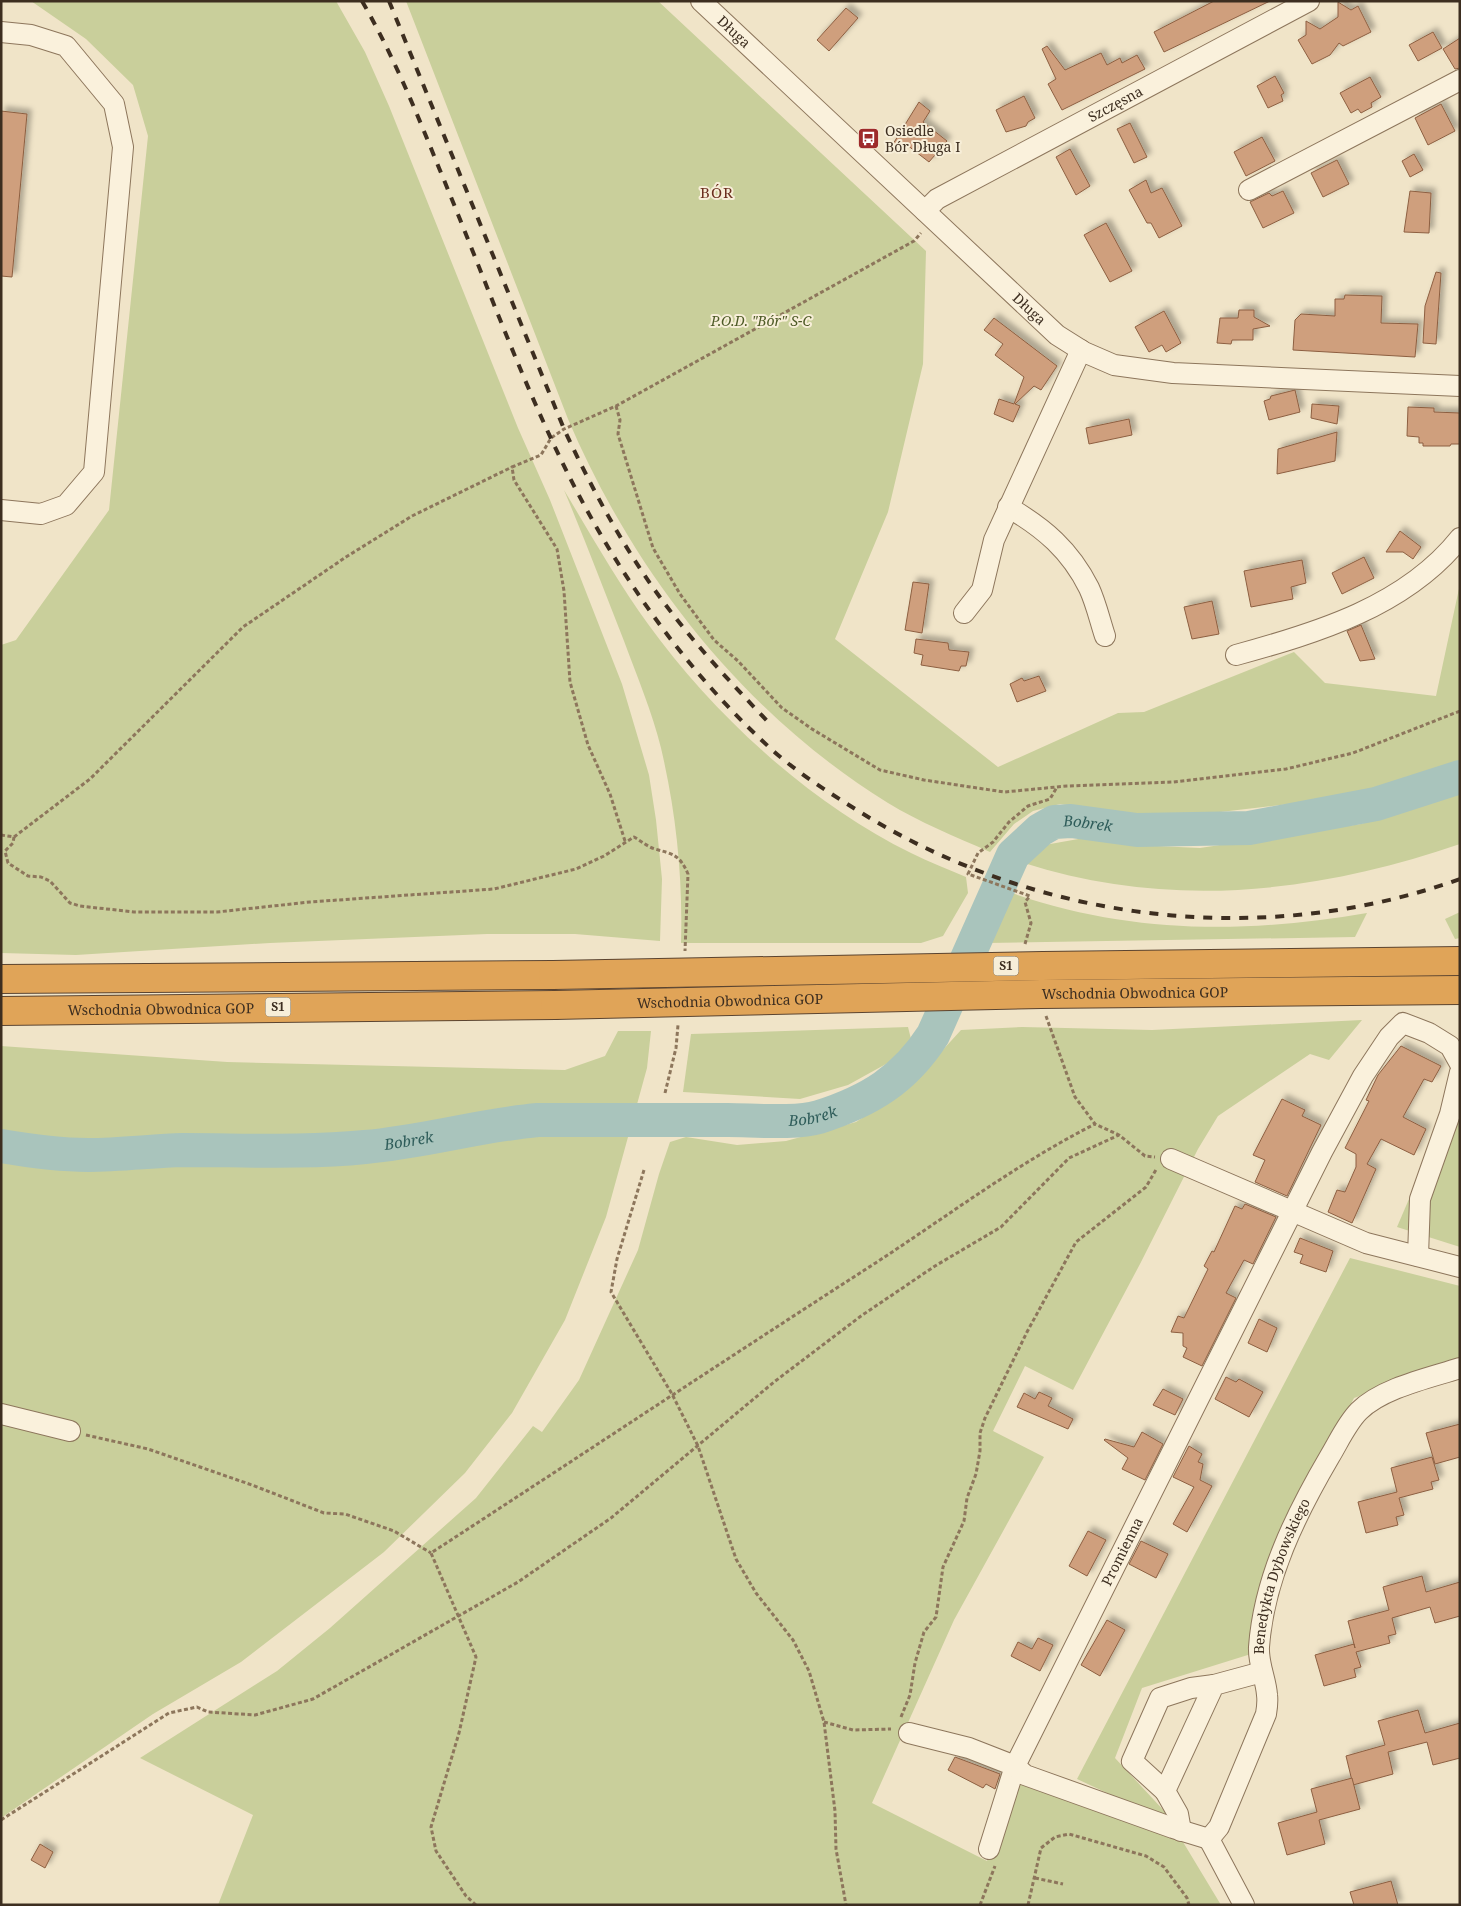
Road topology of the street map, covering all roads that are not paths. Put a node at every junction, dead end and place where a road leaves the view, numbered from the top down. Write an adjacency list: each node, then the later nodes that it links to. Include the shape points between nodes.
1 (702, 1): 6 (street, Długa)
2 (1309, 1): 6 (street, Szczęsna, via 937,198)
3 (1, 32): 10 (street, via 31,35 66,46 114,104 123,148 94,472 66,505 42,514)
4 (1460, 80): 5 (street)
5 (1249, 190)
6 (930, 215): 7 (street, Długa, via 1057,335)
7 (1081, 350): 8 (street, Długa, via 1114,365 1174,373); 9 (street)
8 (1460, 386)
9 (1008, 507): 12 (street, via 994,540 982,590); 13 (street, via 1038,525 1077,566 1090,590)
10 (1, 510)
11 (1460, 538): 14 (street, via 1430,571 1384,600 1325,629)
12 (964, 613)
13 (1105, 636)
14 (1236, 655)
15 (1460, 961): 16 (highway, Wschodnia Obwodnica GOP / S1, bridge)
16 (1, 980)
17 (1460, 990): 18 (highway, Wschodnia Obwodnica GOP / S1, bridge)
18 (1, 1011)
19 (1460, 1064): 22 (street, Promienna, via 1450,1046 1403,1023 1389,1037 1363,1076)
20 (1460, 1072): 23 (street, via 1450,1114 1420,1199)
21 (1171, 1159): 22 (street)
22 (1292, 1211): 23 (street, via 1366,1243); 31 (street, Promienna)
23 (1418, 1256): 24 (street)
24 (1460, 1267)
25 (1460, 1368): 28 (street, Benedykta Dybowskiego, via 1399,1388 1372,1401 1358,1412 1343,1434 1296,1517 1267,1595 1259,1648)
26 (1, 1414): 27 (street)
27 (70, 1430)
28 (1262, 1672): 29 (street); 34 (street, Benedykta Dybowskiego, via 1268,1694 1266,1714 1219,1827)
29 (1214, 1685): 32 (street); 32 (street, via 1160,1698 1132,1761)
30 (903, 1730): 31 (street, via 970,1748)
31 (1015, 1766): 33 (street, via 1025,1775); 35 (street, Promienna)
32 (1165, 1791): 33 (street, via 1178,1814)
33 (1181, 1830): 34 (street)
34 (1209, 1838): 36 (street)
35 (989, 1849)
36 (1244, 1905)

